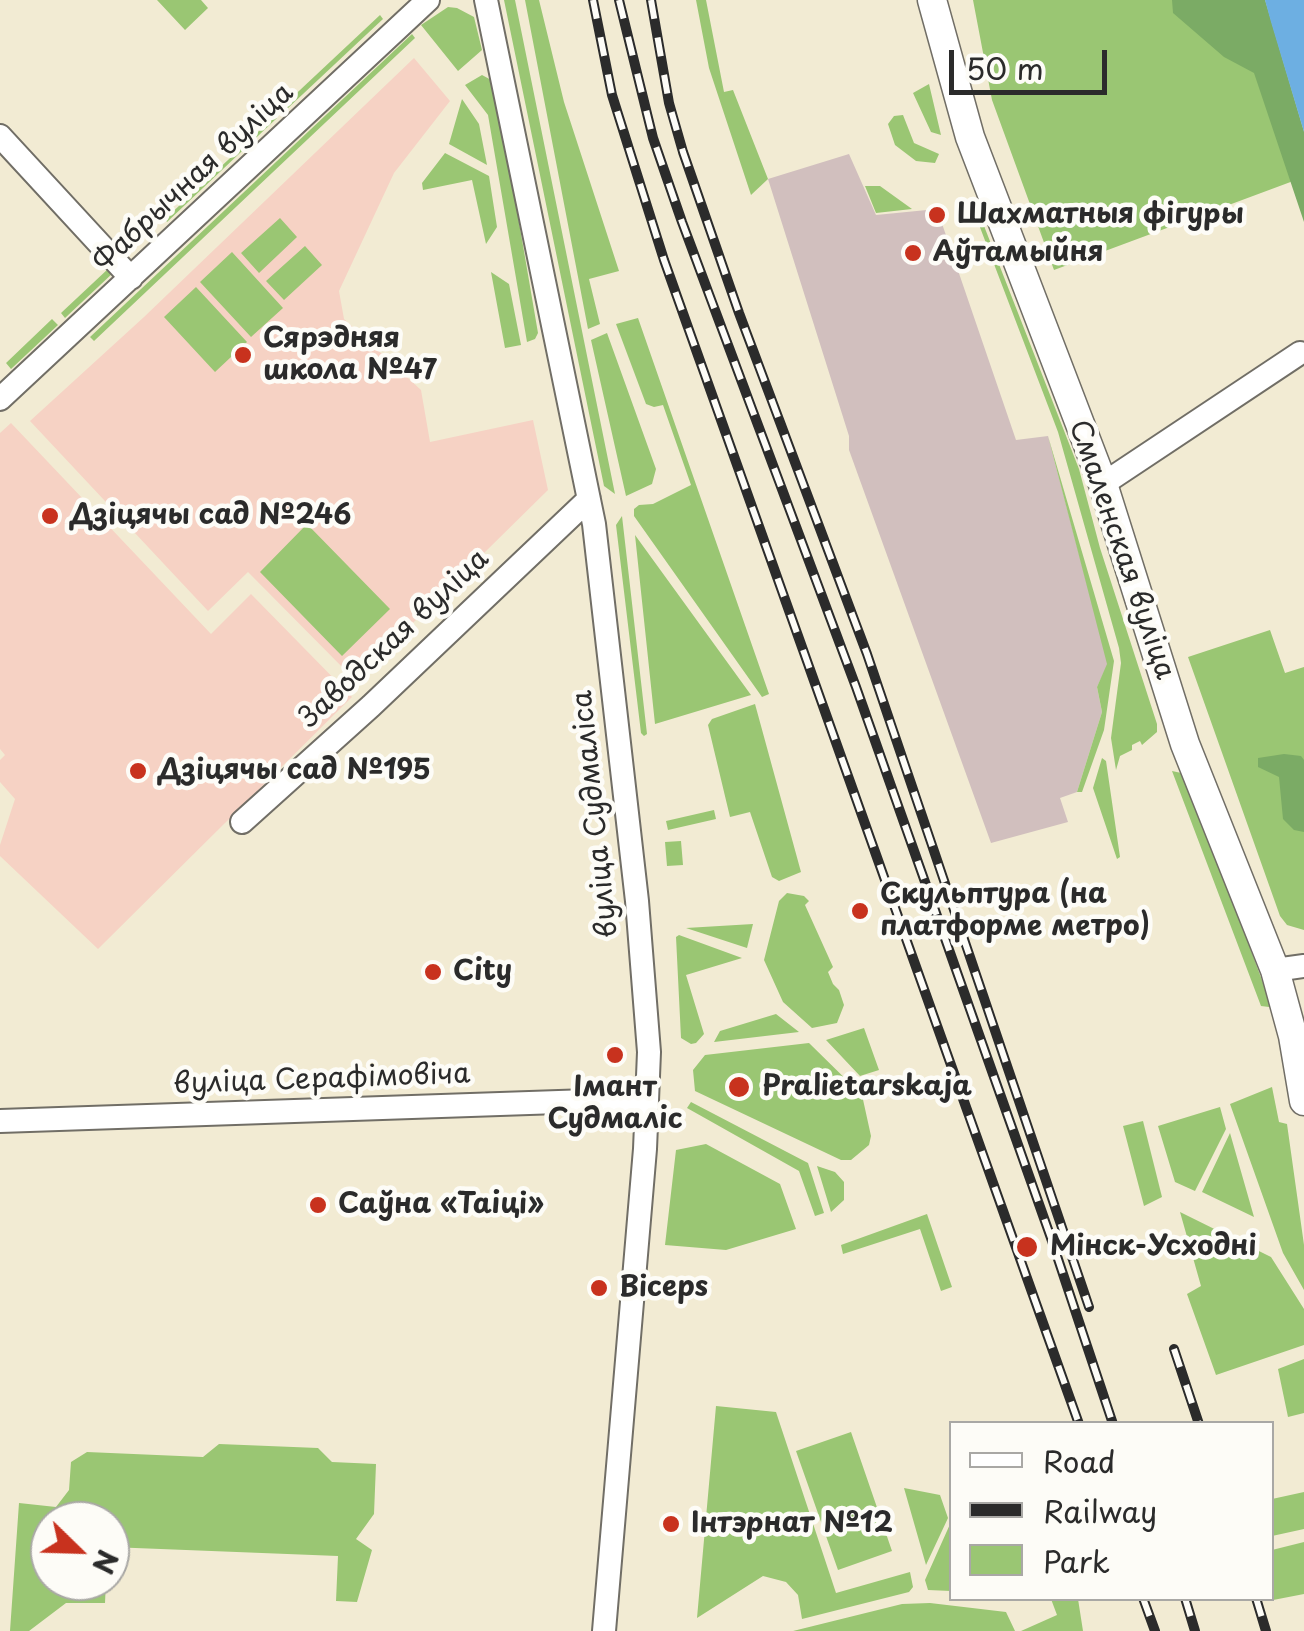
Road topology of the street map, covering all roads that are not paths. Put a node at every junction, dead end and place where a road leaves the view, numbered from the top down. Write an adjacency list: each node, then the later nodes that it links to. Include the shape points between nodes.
1 (428, 0): 5 (street, Фабрычная вуліца)
2 (486, 0): 9 (street, вуліца Судмаліса)
3 (932, 0): 8 (main road, Смаленская вуліца, via 966,124)
4 (0, 136): 5 (street)
5 (131, 278): 7 (street, Фабрычная вуліца)
6 (1300, 353): 8 (street)
7 (0, 399)
8 (1103, 484): 12 (main road, Смаленская вуліца, via 1185,744)
9 (589, 500): 10 (street, Заводская вуліца); 13 (street, вуліца Судмаліса, via 637,902)
10 (242, 822)
11 (1304, 966): 12 (street)
12 (1275, 970): 14 (main road, Смаленская вуліца)
13 (647, 1099): 15 (street, вуліца Серафімовіча); 16 (street, вуліца Судмаліса)
14 (1304, 1101)
15 (0, 1121)
16 (604, 1631)

